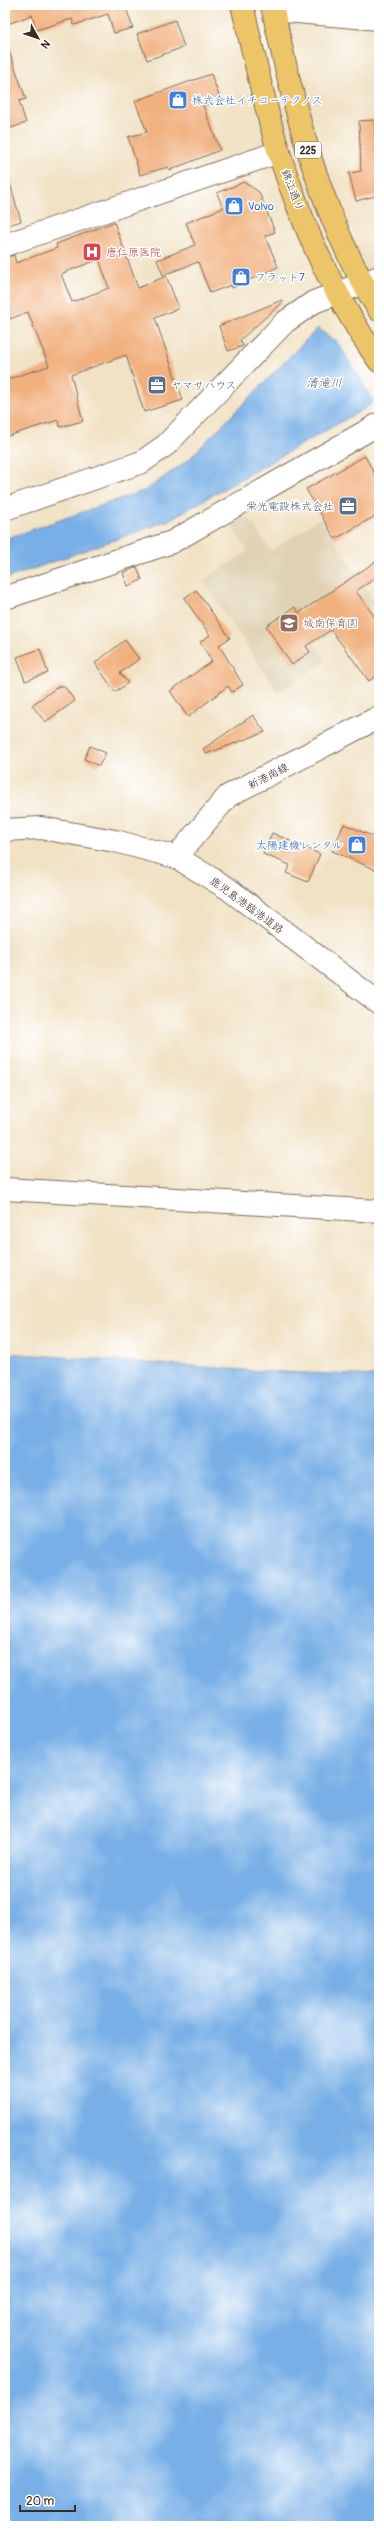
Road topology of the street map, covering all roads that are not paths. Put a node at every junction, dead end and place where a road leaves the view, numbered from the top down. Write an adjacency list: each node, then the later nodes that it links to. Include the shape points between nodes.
1 (242, 5): 4 (highway, 錦江通り / 225)
2 (273, 8): 3 (street); 6 (highway, 225, via 300,124 317,176 346,251)
3 (379, 18)
4 (279, 152): 5 (street); 7 (highway, 錦江通り / 225, via 303,217)
5 (5, 245)
6 (371, 280): 7 (street); 8 (highway, 225)
7 (339, 293): 9 (highway, 錦江通り / 225, via 351,318); 11 (street, via 314,302 285,322 166,445 142,462)
8 (377, 307)
9 (379, 361)
10 (379, 424): 12 (street, via 172,542)
11 (5, 509)
12 (5, 598)
13 (379, 717): 15 (street, 新港南線, via 228,796)
14 (5, 830): 15 (street, 鹿児島港臨港道路, via 41,828 115,841)
15 (176, 857): 16 (street, 鹿児島港臨港道路, via 227,888)
16 (379, 1003)
17 (5, 1189): 18 (street)
18 (379, 1211)

